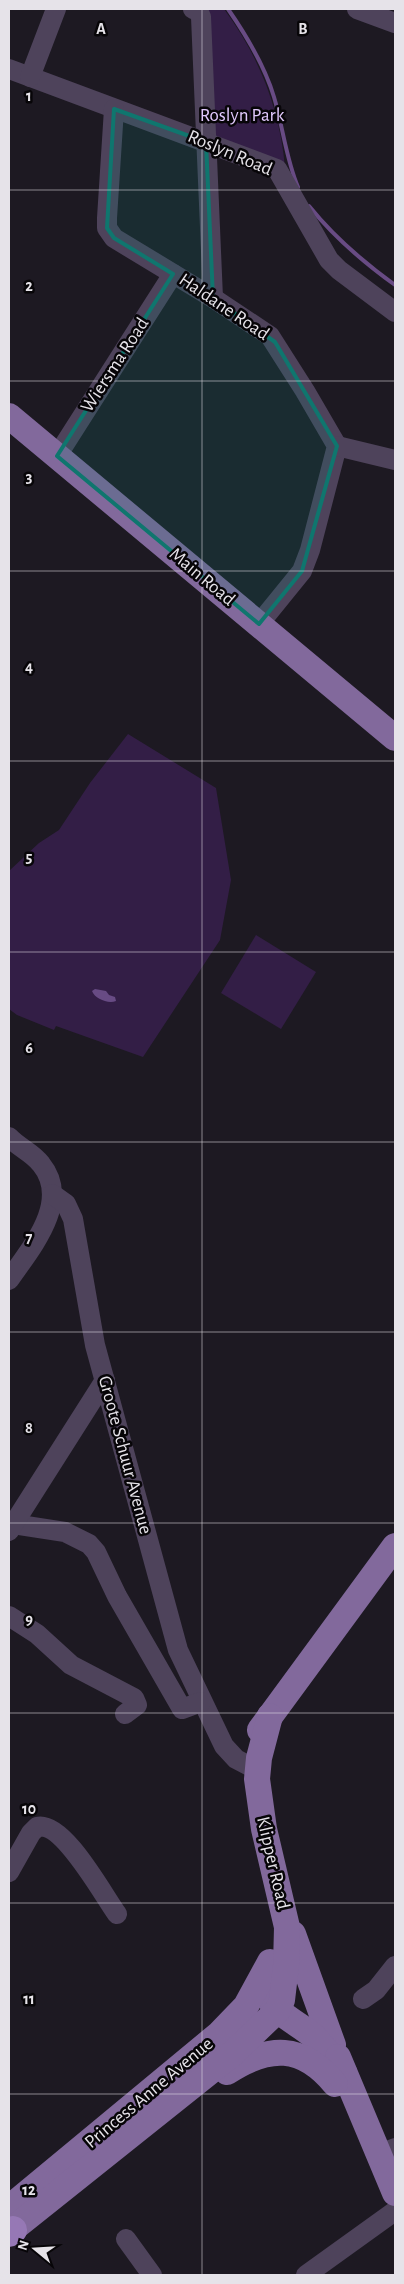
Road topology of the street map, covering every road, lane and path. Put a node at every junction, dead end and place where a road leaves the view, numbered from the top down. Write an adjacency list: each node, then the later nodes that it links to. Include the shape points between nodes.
1 (56, 9): 6 (street)
2 (357, 9): 4 (street)
3 (195, 10): 8 (street, via 202,17)
4 (395, 23)
5 (9, 69): 6 (street, Roslyn Road)
6 (30, 77): 7 (street, Roslyn Road)
7 (114, 108): 8 (street, Roslyn Road); 9 (street, Haldane Road, via 107,228 114,238)
8 (206, 142): 10 (street); 11 (street, Roslyn Road, via 277,169 329,260)
9 (173, 274): 10 (street, Haldane Road); 14 (street, Wiersma Road)
10 (212, 298): 13 (street, Haldane Road, via 270,336)
11 (395, 312)
12 (9, 416): 14 (main road, Main Road)
13 (337, 446): 15 (street); 16 (street, via 302,571)
14 (57, 456): 16 (main road, Main Road)
15 (395, 460)
16 (259, 624): 17 (main road, Main Road)
17 (393, 730)
18 (9, 1137): 19 (street, Groote Schuur Avenue, via 41,1163)
19 (52, 1194): 20 (street, via 41,1234); 21 (street, Groote Schuur Avenue, via 66,1204 73,1219 95,1345)
20 (9, 1280)
21 (105, 1380): 22 (street); 25 (street, Groote Schuur Avenue, via 178,1650)
22 (11, 1527): 25 (street, via 66,1532 89,1544 182,1710)
23 (395, 1546): 27 (main road, Klipper Road, via 270,1716)
24 (9, 1616): 26 (street, via 37,1634 72,1665 134,1698 137,1705)
25 (201, 1702): 27 (street, Groote Schuur Avenue, via 224,1746 236,1759)
26 (125, 1714)
27 (252, 1768): 29 (main road, Klipper Road); 31 (main road, Klipper Road, via 246,1806 272,1912)
28 (9, 1872): 30 (street, via 31,1833 37,1828 48,1827 67,1842)
29 (285, 1912): 34 (main road, Klipper Road, via 287,1945); 35 (main road)
30 (116, 1914)
31 (270, 1962): 34 (main road, Klipper Road, via 267,1987); 37 (main road, Princess Anne Avenue, via 234,2020)
32 (395, 1966): 33 (street, via 376,1990)
33 (363, 2000)
34 (277, 2004): 35 (main road, via 309,2018); 36 (main road, via 314,2037); 37 (main road, via 193,2070); 38 (main road, Princess Anne Avenue, via 250,2039)
35 (333, 2045): 36 (main road)
36 (344, 2072): 39 (main road)
37 (143, 2098): 43 (main road, Princess Anne Avenue)
38 (177, 2098): 39 (main road, via 198,2090 256,2056 281,2052 302,2056 324,2070); 43 (main road, Princess Anne Avenue)
39 (363, 2120): 40 (main road)
40 (387, 2151): 41 (main road)
41 (395, 2193)
42 (395, 2211): 46 (street)
43 (10, 2226)
44 (126, 2239): 45 (street)
45 (152, 2275)
46 (306, 2275)

